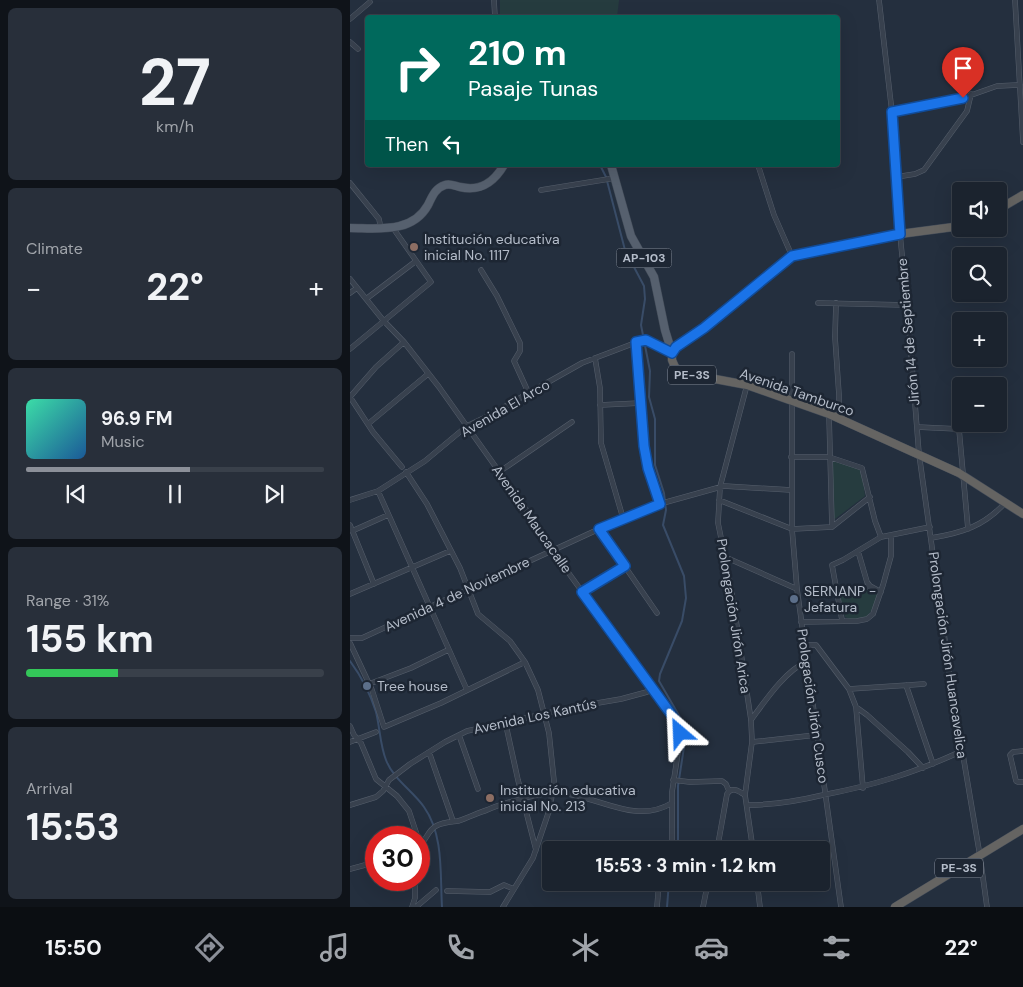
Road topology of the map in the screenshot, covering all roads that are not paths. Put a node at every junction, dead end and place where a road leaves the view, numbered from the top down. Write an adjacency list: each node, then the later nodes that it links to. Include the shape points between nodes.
1 (494, 0): 5 (street)
2 (879, 0): 12 (street, Jirón 14 de Septiembre)
3 (1015, 0): 9 (street)
4 (370, 2): 6 (street)
5 (496, 15)
6 (350, 18)
7 (350, 42): 8 (street)
8 (358, 50)
9 (1021, 63): 10 (street)
10 (1020, 85): 11 (street, via 997,86); 13 (street)
11 (971, 94): 12 (street); 17 (street, via 967,111 924,170)
12 (892, 112): 17 (street, Jirón 14 de Septiembre)
13 (1023, 142)
14 (502, 167): 25 (main road, via 492,181 482,187 442,186 418,217)
15 (612, 167): 18 (main road, AP-103)
16 (759, 167): 28 (street)
17 (896, 177): 27 (street, Jirón 14 de Septiembre)
18 (615, 178): 20 (street); 42 (main road, AP-103, via 631,236 657,287)
19 (350, 183): 26 (street, via 378,219)
20 (542, 190)
21 (1023, 195): 22 (highway)
22 (1007, 204)
23 (952, 227): 27 (highway, PE-3S)
24 (350, 228): 26 (main road)
25 (393, 228): 26 (main road); 29 (street)
26 (378, 229)
27 (900, 234): 28 (highway, PE-3S); 37 (street, Jirón 14 de Septiembre)
28 (792, 256): 42 (highway, PE-3S)
29 (416, 261): 34 (street); 38 (street, via 431,282)
30 (481, 270): 47 (street, via 520,343 520,351 514,361)
31 (350, 279): 32 (street, Avenida Maucacalle)
32 (357, 288): 33 (street); 34 (street, Avenida Maucacalle)
33 (350, 294)
34 (366, 299): 38 (street, Avenida Maucacalle)
35 (818, 303): 36 (street)
36 (836, 303): 37 (street); 53 (street)
37 (906, 305): 57 (street, Jirón 14 de Septiembre)
38 (383, 320): 40 (street, Avenida Maucacalle); 41 (street)
39 (641, 341): 42 (street); 44 (street, Avenida El Arco); 50 (street)
40 (404, 342): 45 (street, Avenida Maucacalle); 48 (street)
41 (350, 349)
42 (672, 353): 46 (highway, Avenida Tamburco / PE-3S, via 675,367 682,373)
43 (792, 354): 49 (street, Prologación Jirón Cusco)
44 (595, 358): 47 (street, Avenida El Arco); 51 (street)
45 (428, 374): 55 (street); 56 (street, Avenida Maucacalle)
46 (747, 385): 49 (highway, Avenida Tamburco / PE-3S); 67 (street, Prolongación Jirón Arica)
47 (529, 394): 56 (street, Avenida El Arco)
48 (350, 397): 55 (street)
49 (791, 401): 52 (highway, Avenida Tamburco / PE-3S); 61 (street, Prologación Jirón Cusco)
50 (641, 403): 51 (street); 73 (street, via 648,468)
51 (600, 405): 77 (street, via 602,443)
52 (828, 414): 53 (highway, Avenida Tamburco / PE-3S); 62 (street)
53 (839, 418): 60 (highway, Avenida Tamburco / PE-3S)
54 (572, 422): 65 (street)
55 (368, 424): 63 (street)
56 (467, 426): 64 (street, Avenida El Arco, via 425,461); 65 (street, Avenida Maucacalle)
57 (917, 427): 58 (street); 60 (street, Jirón 14 de Septiembre)
58 (952, 429)
59 (959, 432): 66 (street)
60 (919, 454): 66 (highway, Avenida Tamburco / PE-3S); 80 (street, Prolongación Jirón Huancavelica)
61 (791, 457): 62 (street); 68 (street, Prologación Jirón Cusco)
62 (829, 457): 70 (street, via 862,468); 79 (street)
63 (402, 467)
64 (406, 472): 69 (street, Avenida El Arco); 89 (street, via 427,504)
65 (499, 472): 88 (street, Avenida Maucacalle)
66 (964, 476): 74 (highway, Avenida Tamburco / PE-3S); 83 (street)
67 (720, 487): 68 (street, Avenida 4 de Noviembre); 72 (street, Prolongación Jirón Arica); 73 (street, Avenida 4 de Noviembre)
68 (791, 490): 82 (street, Prologación Jirón Cusco)
69 (378, 491): 71 (street, Avenida El Arco); 76 (street)
70 (870, 497): 79 (street); 86 (street, via 874,521)
71 (350, 500)
72 (719, 500): 82 (street); 91 (street, Prolongación Jirón Arica, via 718,523)
73 (661, 503): 77 (street, Avenida 4 de Noviembre)
74 (1005, 503): 75 (highway, Avenida Tamburco / PE-3S); 83 (street, via 994,516)
75 (1023, 514)
76 (388, 515): 84 (street); 93 (street)
77 (623, 518): 81 (street, Avenida 4 de Noviembre)
78 (350, 525): 84 (street)
79 (832, 527): 82 (street)
80 (930, 527): 85 (street); 87 (street, Prolongación Jirón Huancavelica)
81 (599, 529): 88 (street, Avenida 4 de Noviembre); 92 (street)
82 (792, 529): 97 (street, Prologación Jirón Cusco)
83 (968, 529): 87 (street)
84 (352, 531): 94 (street)
85 (891, 535): 86 (street); 99 (street, via 891,556)
86 (881, 537): 90 (street)
87 (931, 538): 129 (street, Prolongación Jirón Huancavelica)
88 (552, 550): 96 (street, Avenida 4 de Noviembre); 98 (street, Avenida Maucacalle)
89 (450, 551): 93 (street); 96 (street)
90 (858, 551): 95 (street); 101 (street, via 832,565)
91 (725, 557): 97 (street); 120 (street, Prolongación Jirón Arica)
92 (625, 566): 98 (street); 103 (street)
93 (412, 567): 94 (street); 102 (street)
94 (374, 584): 100 (street)
95 (870, 586): 99 (street); 101 (street)
96 (469, 588): 102 (street, Avenida 4 de Noviembre); 110 (street, via 478,614 510,641)
97 (797, 589): 105 (street, Prologación Jirón Cusco)
98 (582, 592): 115 (street, Avenida Maucacalle)
99 (881, 592): 104 (street, via 873,614 867,619)
100 (350, 594)
101 (837, 594): 104 (street)
102 (429, 606): 106 (street, Avenida 4 de Noviembre, via 362,638); 109 (street)
103 (656, 613)
104 (842, 620): 105 (street)
105 (801, 622): 108 (street, Prologación Jirón Cusco)
106 (350, 638)
107 (350, 644): 112 (street)
108 (804, 644): 111 (street, Prologación Jirón Cusco); 116 (street, via 816,645)
109 (448, 650): 112 (street); 117 (street)
110 (526, 662): 117 (street); 119 (street)
111 (806, 662): 120 (street, via 787,676); 125 (street, Prologación Jirón Cusco)
112 (369, 684): 117 (street, via 384,727)
113 (924, 684): 114 (street)
114 (906, 685): 116 (street); 132 (street)
115 (652, 688): 119 (street, Avenida Los Kantús, via 642,694); 134 (street, Avenida Maucacalle, via 678,728)
116 (849, 689): 118 (street)
117 (466, 690)
118 (856, 707): 133 (street); 137 (street)
119 (544, 714): 121 (street, Avenida Los Kantús); 140 (street, via 552,753)
120 (750, 720): 128 (street, Prolongación Jirón Arica)
121 (506, 722): 124 (street, Avenida Los Kantús); 143 (street)
122 (350, 726): 126 (street)
123 (376, 732): 126 (street)
124 (459, 735): 131 (street, Avenida Los Kantús); 138 (street)
125 (816, 735): 128 (street); 142 (street, Prologación Jirón Cusco)
126 (358, 740): 127 (street); 136 (street, via 376,779)
127 (350, 742)
128 (752, 742): 141 (street, Prolongación Jirón Arica)
129 (962, 751): 132 (street); 155 (street, Prolongación Jirón Huancavelica)
130 (1023, 751): 135 (street, via 1010,755 1016,781)
131 (429, 752): 136 (street, Avenida Los Kantús, via 397,774); 147 (street)
132 (933, 764): 133 (street)
133 (922, 768): 137 (street)
134 (677, 781): 139 (street, via 722,781); 144 (street, Avenida Maucacalle)
135 (1023, 782)
136 (385, 787): 145 (street, Avenida Los Kantús, via 376,796); 148 (street, via 406,805)
137 (863, 788): 142 (street)
138 (478, 789)
139 (729, 791): 141 (street, via 737,790); 152 (street)
140 (553, 793): 143 (street); 144 (street, via 642,813 658,811); 154 (street)
141 (745, 795): 146 (street, Prolongación Jirón Arica)
142 (825, 795): 146 (street, via 769,805); 171 (street, Prologación Jirón Cusco)
143 (523, 800): 147 (street); 154 (street)
144 (672, 803): 151 (street, Avenida Maucacalle)
145 (350, 805)
146 (747, 805): 153 (street, Prolongación Jirón Arica)
147 (452, 821): 150 (street, via 437,825)
148 (415, 826)
149 (1023, 829): 155 (highway, PE-3S)
150 (430, 831)
151 (672, 841)
152 (719, 841)
153 (752, 841)
154 (536, 851): 158 (street)
155 (980, 856): 172 (highway, PE-3S); 173 (street, Prolongación Jirón Huancavelica)
156 (365, 865): 157 (street)
157 (350, 869)
158 (514, 889): 161 (street, via 504,885 487,892); 167 (street)
159 (436, 890): 166 (street)
160 (415, 891): 165 (street)
161 (447, 891)
162 (658, 891): 168 (street)
163 (706, 891): 169 (street)
164 (758, 891): 170 (street)
165 (412, 907)
166 (416, 907)
167 (502, 907)
168 (657, 907)
169 (703, 907)
170 (760, 907)
171 (841, 907)
172 (896, 907)
173 (986, 907)

